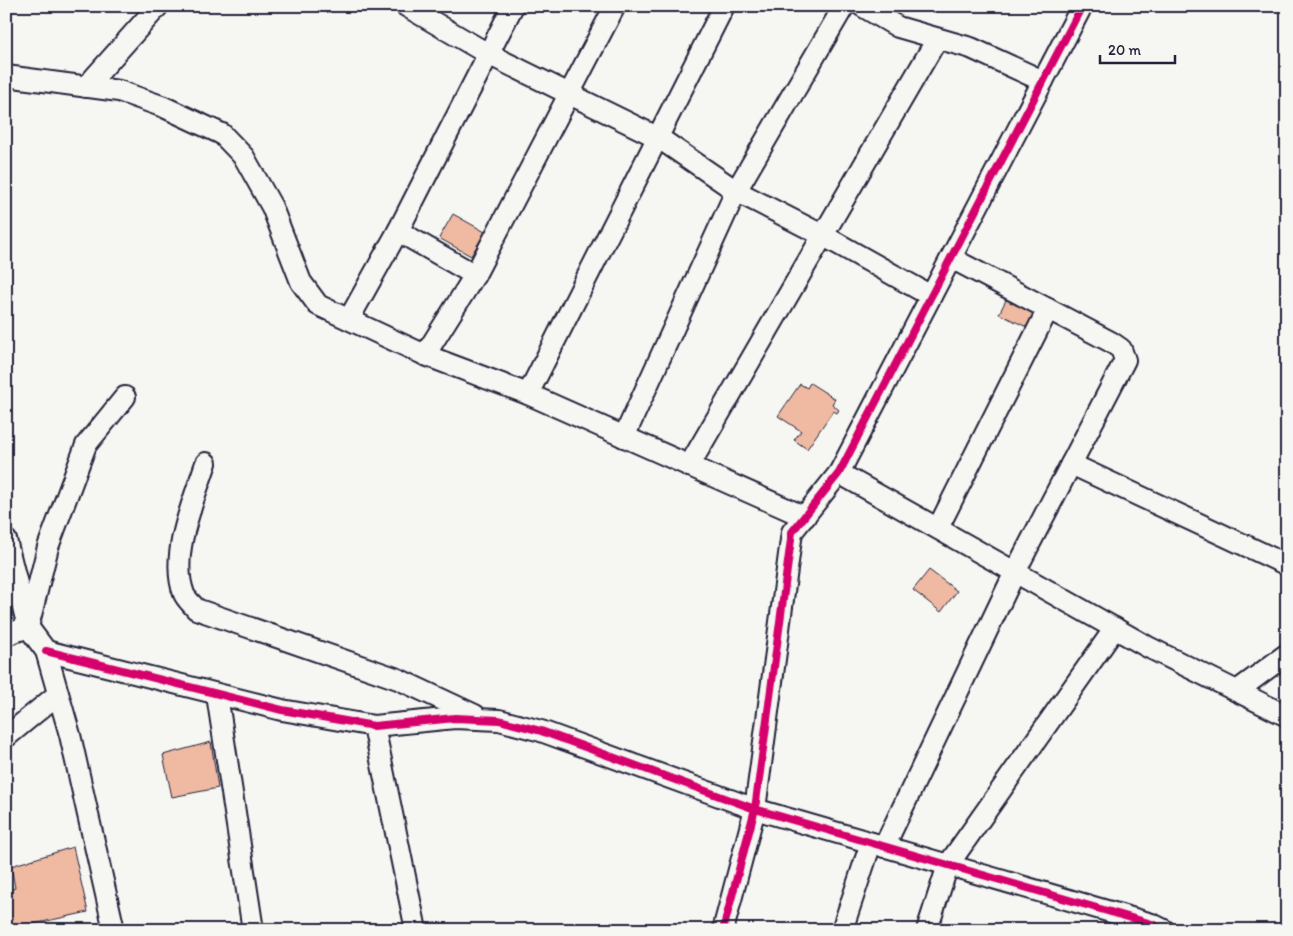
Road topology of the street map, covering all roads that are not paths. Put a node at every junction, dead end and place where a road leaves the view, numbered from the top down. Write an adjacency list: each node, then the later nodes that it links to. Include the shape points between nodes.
1 (158, 6): 13 (street)
2 (406, 6): 10 (street)
3 (513, 6): 10 (street)
4 (615, 6): 14 (street)
5 (724, 6): 15 (street)
6 (844, 6): 16 (street)
7 (862, 6): 9 (street, via 898,27)
8 (1082, 6): 12 (street)
9 (936, 38): 12 (street, via 971,48); 18 (street)
10 (488, 54): 14 (street); 17 (street)
11 (6, 76): 13 (street)
12 (1043, 81): 19 (street)
13 (86, 87): 23 (street, via 119,91 146,100 222,134 244,157 272,208 301,282 318,305)
14 (570, 94): 15 (street); 20 (street)
15 (659, 138): 16 (street); 25 (street)
16 (736, 191): 18 (street); 27 (street)
17 (398, 232): 20 (street); 23 (street)
18 (824, 236): 21 (street); 30 (street)
19 (951, 258): 21 (street); 22 (street)
20 (475, 275): 24 (street)
21 (931, 296): 31 (street)
22 (1048, 309): 29 (street, via 1111,342 1121,349 1125,360); 33 (street)
23 (349, 319): 24 (street)
24 (425, 355): 25 (street)
25 (528, 394): 27 (street)
26 (124, 397): 37 (street, via 86,445 48,547)
27 (624, 437): 30 (street)
28 (206, 463): 46 (street, via 182,536 180,569 184,594 196,609 398,679)
29 (1071, 464): 35 (street); 36 (street)
30 (689, 466): 32 (street)
31 (839, 473): 32 (street); 33 (street)
32 (805, 517): 49 (street, via 792,532)
33 (938, 528): 36 (street)
34 (6, 540): 37 (street)
35 (1287, 565)
36 (1015, 572): 38 (street); 50 (street)
37 (28, 627): 39 (street); 40 (street)
38 (1115, 628): 42 (street); 51 (street)
39 (6, 635)
40 (46, 651): 43 (street); 44 (street)
41 (1287, 654): 42 (street)
42 (1237, 691): 45 (street)
43 (58, 694): 48 (street); 52 (street)
44 (217, 695): 47 (street); 53 (street)
45 (1287, 716)
46 (485, 720): 47 (street, via 455,718); 49 (street, via 499,720 541,731)
47 (374, 726): 54 (street)
48 (6, 737)
49 (755, 809): 50 (street); 55 (street)
50 (878, 845): 51 (street); 56 (street)
51 (948, 865): 57 (street); 58 (street)
52 (114, 930)
53 (253, 930)
54 (416, 930)
55 (723, 930)
56 (842, 930)
57 (927, 930)
58 (1164, 930)

